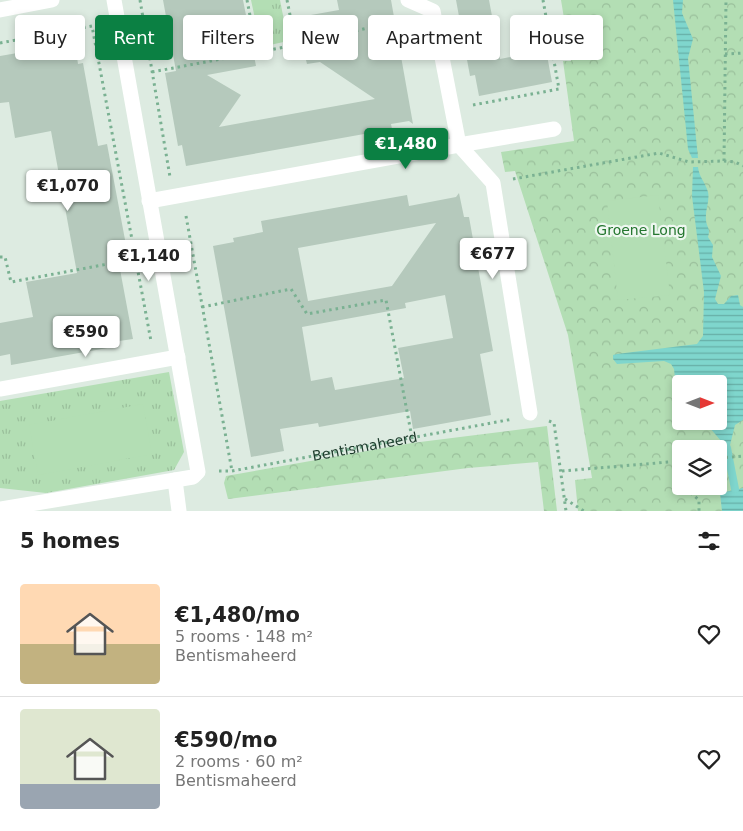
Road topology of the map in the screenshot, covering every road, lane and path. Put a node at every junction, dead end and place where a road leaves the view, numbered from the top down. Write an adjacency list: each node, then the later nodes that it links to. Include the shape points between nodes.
1 (52, 0): 9 (street)
2 (114, 0): 25 (street)
3 (140, 0): 17 (path)
4 (247, 0): 10 (path)
5 (287, 0): 11 (path)
6 (543, 0): 18 (path, via 559,89)
7 (726, 0): 15 (path)
8 (406, 7): 12 (path, via 402,20); 18 (street, via 433,12)
9 (0, 10)
10 (250, 15)
11 (290, 15)
12 (358, 30)
13 (0, 43): 27 (path, via 92,26)
14 (743, 53): 15 (path)
15 (725, 54): 21 (path)
16 (215, 60): 17 (path)
17 (152, 72): 24 (path)
18 (452, 109): 20 (street)
19 (554, 129): 20 (street)
20 (459, 145): 23 (street); 24 (street)
21 (724, 161): 22 (path); 23 (path, via 689,162 659,152)
22 (743, 166)
23 (493, 183): 32 (street)
24 (178, 197): 25 (street); 28 (path)
25 (149, 201): 29 (street)
26 (0, 258): 27 (path, via 5,256 11,282)
27 (135, 259): 30 (path)
28 (202, 307): 33 (path, via 291,289 307,314 386,300); 37 (path)
29 (178, 357): 30 (street); 39 (street)
30 (154, 361): 31 (street)
31 (0, 389)
32 (530, 413): 33 (path, Bentismaheerd, via 506,422); 38 (path, via 554,423)
33 (412, 438): 37 (path, Bentismaheerd)
34 (743, 456): 35 (path)
35 (727, 457)
36 (672, 462): 38 (path)
37 (232, 471): 39 (path, Bentismaheerd)
38 (562, 471): 42 (path)
39 (198, 472): 40 (street, via 193,477)
40 (175, 480): 43 (street); 44 (street)
41 (693, 495): 47 (path, via 699,500)
42 (565, 499): 45 (path); 46 (path)
43 (3, 510)
44 (179, 511)
45 (566, 511)
46 (584, 511)
47 (700, 511)

